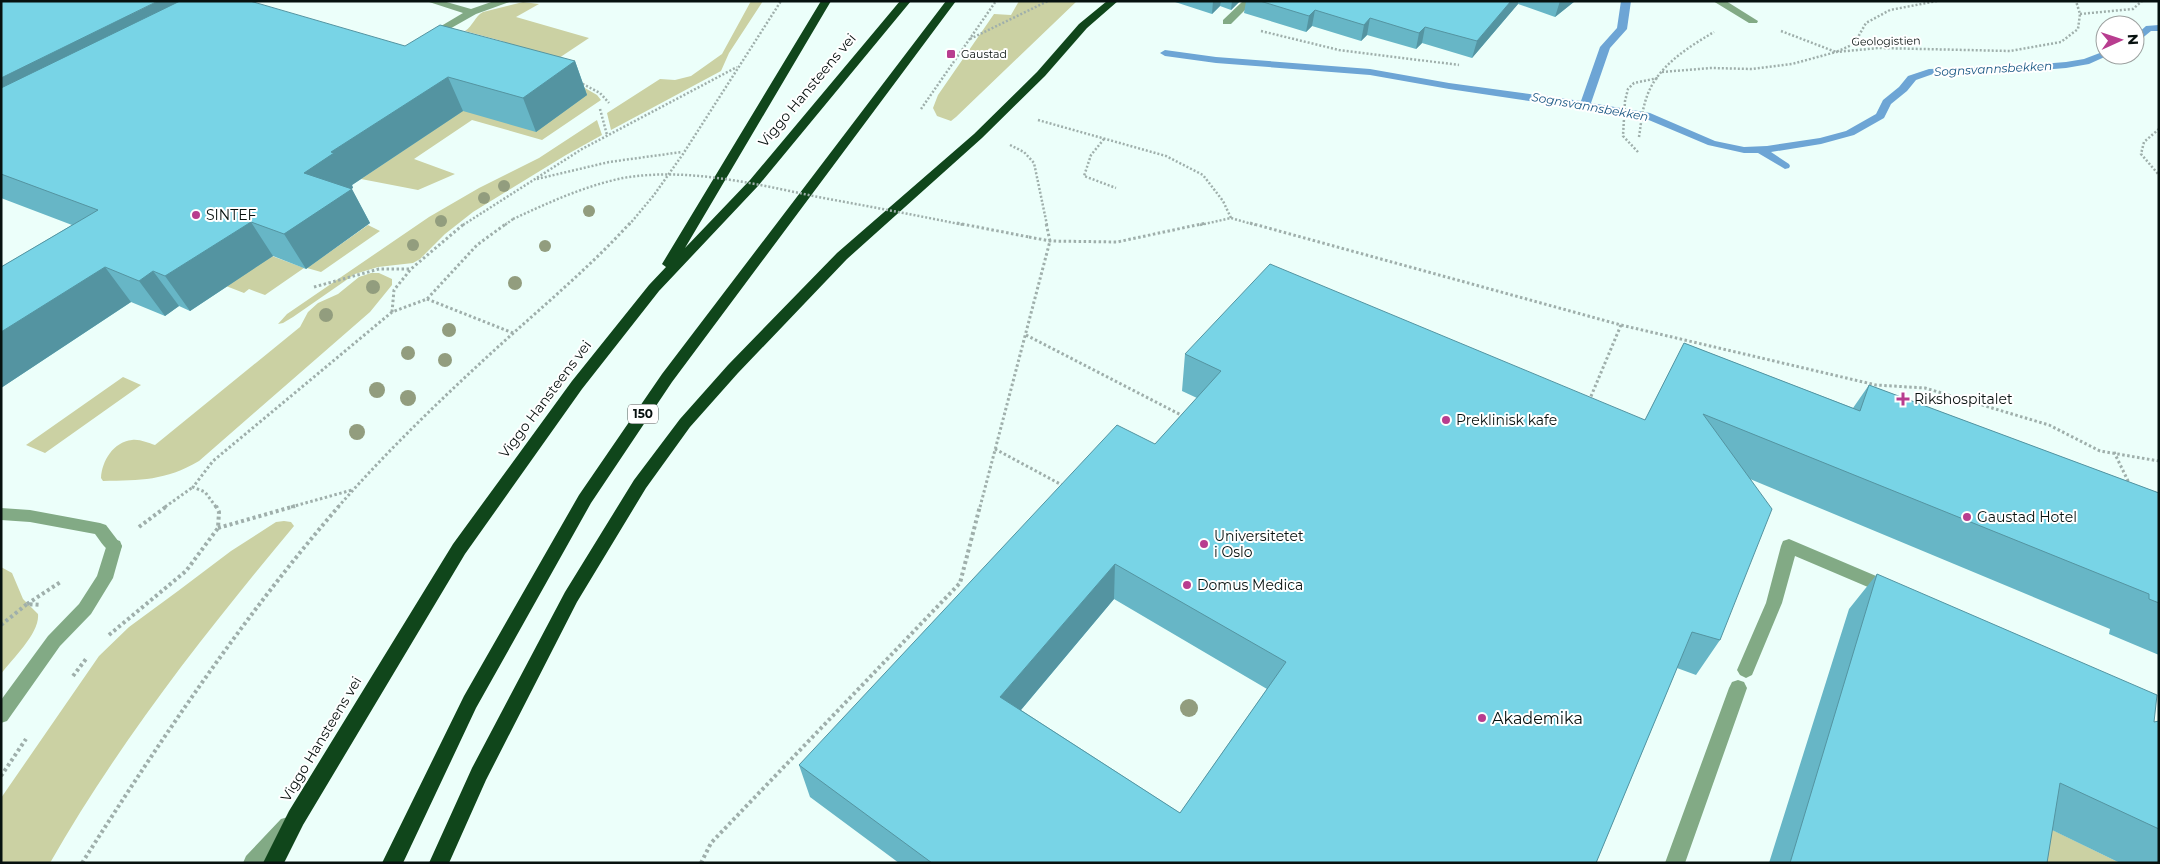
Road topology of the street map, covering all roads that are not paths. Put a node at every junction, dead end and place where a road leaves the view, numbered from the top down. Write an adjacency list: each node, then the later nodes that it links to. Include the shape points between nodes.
1 (432, 1): 9 (street)
2 (506, 1): 9 (street)
3 (826, 1): 13 (highway)
4 (906, 1): 13 (highway, Viggo Hansteens vei, via 754,183)
5 (951, 1): 22 (highway, 150, via 667,378 584,499 470,702)
6 (1113, 1): 23 (highway, via 1083,26 1041,74 978,136 842,256 685,423 640,484 571,597 479,774)
7 (1249, 1): 11 (street)
8 (1718, 1): 10 (street)
9 (472, 12): 12 (street)
10 (1753, 21)
11 (1227, 22)
12 (422, 42)
13 (654, 288): 19 (highway, Viggo Hansteens vei, via 577,385 459,549)
14 (1, 514): 18 (street, via 100,529 114,546 105,578 84,609 54,641)
15 (1906, 596): 16 (street, via 1789,546 1774,603)
16 (1746, 670)
17 (1738, 688): 24 (street)
18 (1, 715)
19 (296, 818): 20 (street); 21 (highway, Viggo Hansteens vei)
20 (254, 863)
21 (273, 863)
22 (392, 863)
23 (439, 863)
24 (1675, 863)

